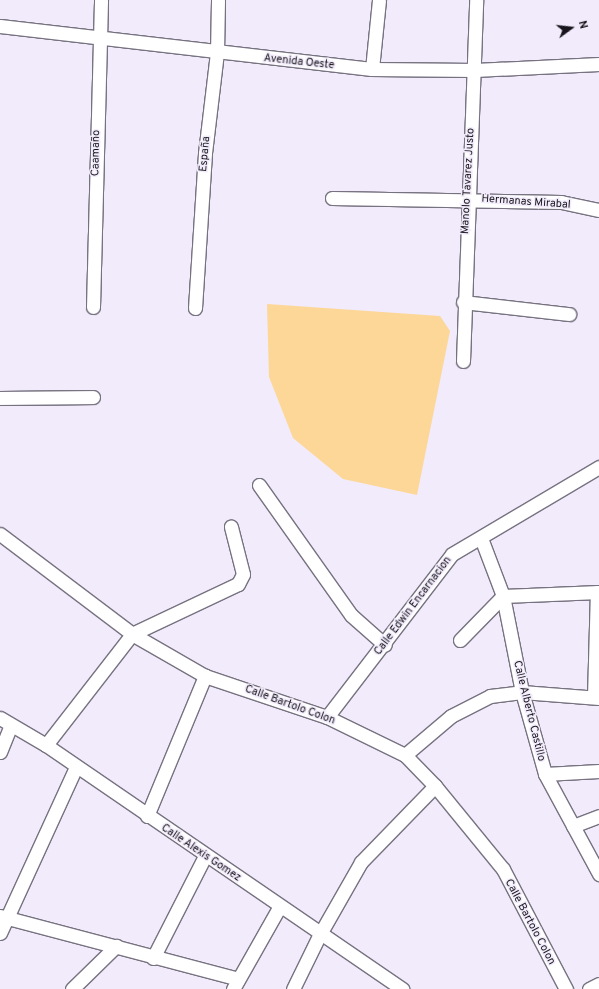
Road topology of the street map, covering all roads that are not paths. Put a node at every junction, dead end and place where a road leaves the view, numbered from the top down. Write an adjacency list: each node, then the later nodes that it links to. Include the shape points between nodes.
1 (101, 0): 6 (street, Caamaño)
2 (218, 0): 7 (street, España)
3 (379, 0): 9 (street)
4 (476, 0): 10 (street, Manolo Tavarez Justo)
5 (0, 26): 6 (street, Avenida Oeste)
6 (100, 38): 7 (street, Avenida Oeste); 15 (street, Caamaño)
7 (217, 53): 9 (street, Avenida Oeste); 16 (street, España, via 205,153)
8 (599, 64): 10 (street, Avenida Oeste)
9 (372, 69): 10 (street, Avenida Oeste)
10 (474, 70): 12 (street, Manolo Tavarez Justo)
11 (332, 198): 12 (street, Hermanas Mirabal)
12 (467, 198): 13 (street, Hermanas Mirabal, via 561,202); 14 (street, Manolo Tavarez Justo)
13 (599, 210)
14 (463, 302): 17 (street); 18 (street, Manolo Tavarez Justo)
15 (93, 307)
16 (195, 308)
17 (569, 314)
18 (463, 362)
19 (94, 397): 20 (street)
20 (0, 398)
21 (599, 467): 25 (street, Calle Edwin Encarnacion)
22 (259, 485): 30 (street, via 351,615)
23 (231, 527): 28 (street, via 243,574 238,584)
24 (0, 534): 28 (street, Calle Bartolo Colon)
25 (480, 538): 27 (street, Calle Alberto Castillo); 30 (street, Calle Edwin Encarnacion, via 452,554)
26 (598, 592): 27 (street); 33 (street)
27 (503, 596): 29 (street); 32 (street, Calle Alberto Castillo)
28 (132, 634): 31 (street, Calle Bartolo Colon); 36 (street)
29 (460, 640)
30 (385, 645): 34 (street, Calle Edwin Encarnacion)
31 (205, 676): 34 (street, Calle Bartolo Colon); 43 (street)
32 (522, 692): 33 (street); 38 (street, via 490,696 451,716); 41 (street, Calle Alberto Castillo)
33 (597, 698)
34 (327, 717): 38 (street, Calle Bartolo Colon)
35 (6, 722): 36 (street, Calle Alexis Gomez); 37 (street)
36 (46, 745): 39 (street, Calle Alexis Gomez)
37 (0, 752)
38 (405, 755): 42 (street, Calle Bartolo Colon)
39 (76, 767): 43 (street, Calle Alexis Gomez); 49 (street)
40 (599, 770): 41 (street)
41 (545, 774): 45 (street, Calle Alberto Castillo)
42 (435, 786): 51 (street, via 361,862); 59 (street, Calle Bartolo Colon, via 503,869)
43 (147, 816): 46 (street, Calle Alexis Gomez)
44 (599, 816): 45 (street)
45 (573, 826): 47 (street, Calle Alberto Castillo)
46 (205, 856): 48 (street, Calle Alexis Gomez); 53 (street)
47 (599, 874)
48 (280, 906): 51 (street, Calle Alexis Gomez); 54 (street)
49 (3, 917): 50 (street); 52 (street)
50 (0, 933)
51 (320, 934): 56 (street, Calle Alexis Gomez); 58 (street)
52 (116, 946): 53 (street); 57 (street)
53 (153, 958): 54 (street)
54 (236, 984)
55 (599, 984): 60 (street)
56 (394, 987)
57 (72, 989)
58 (293, 989)
59 (566, 989)
60 (589, 989)

